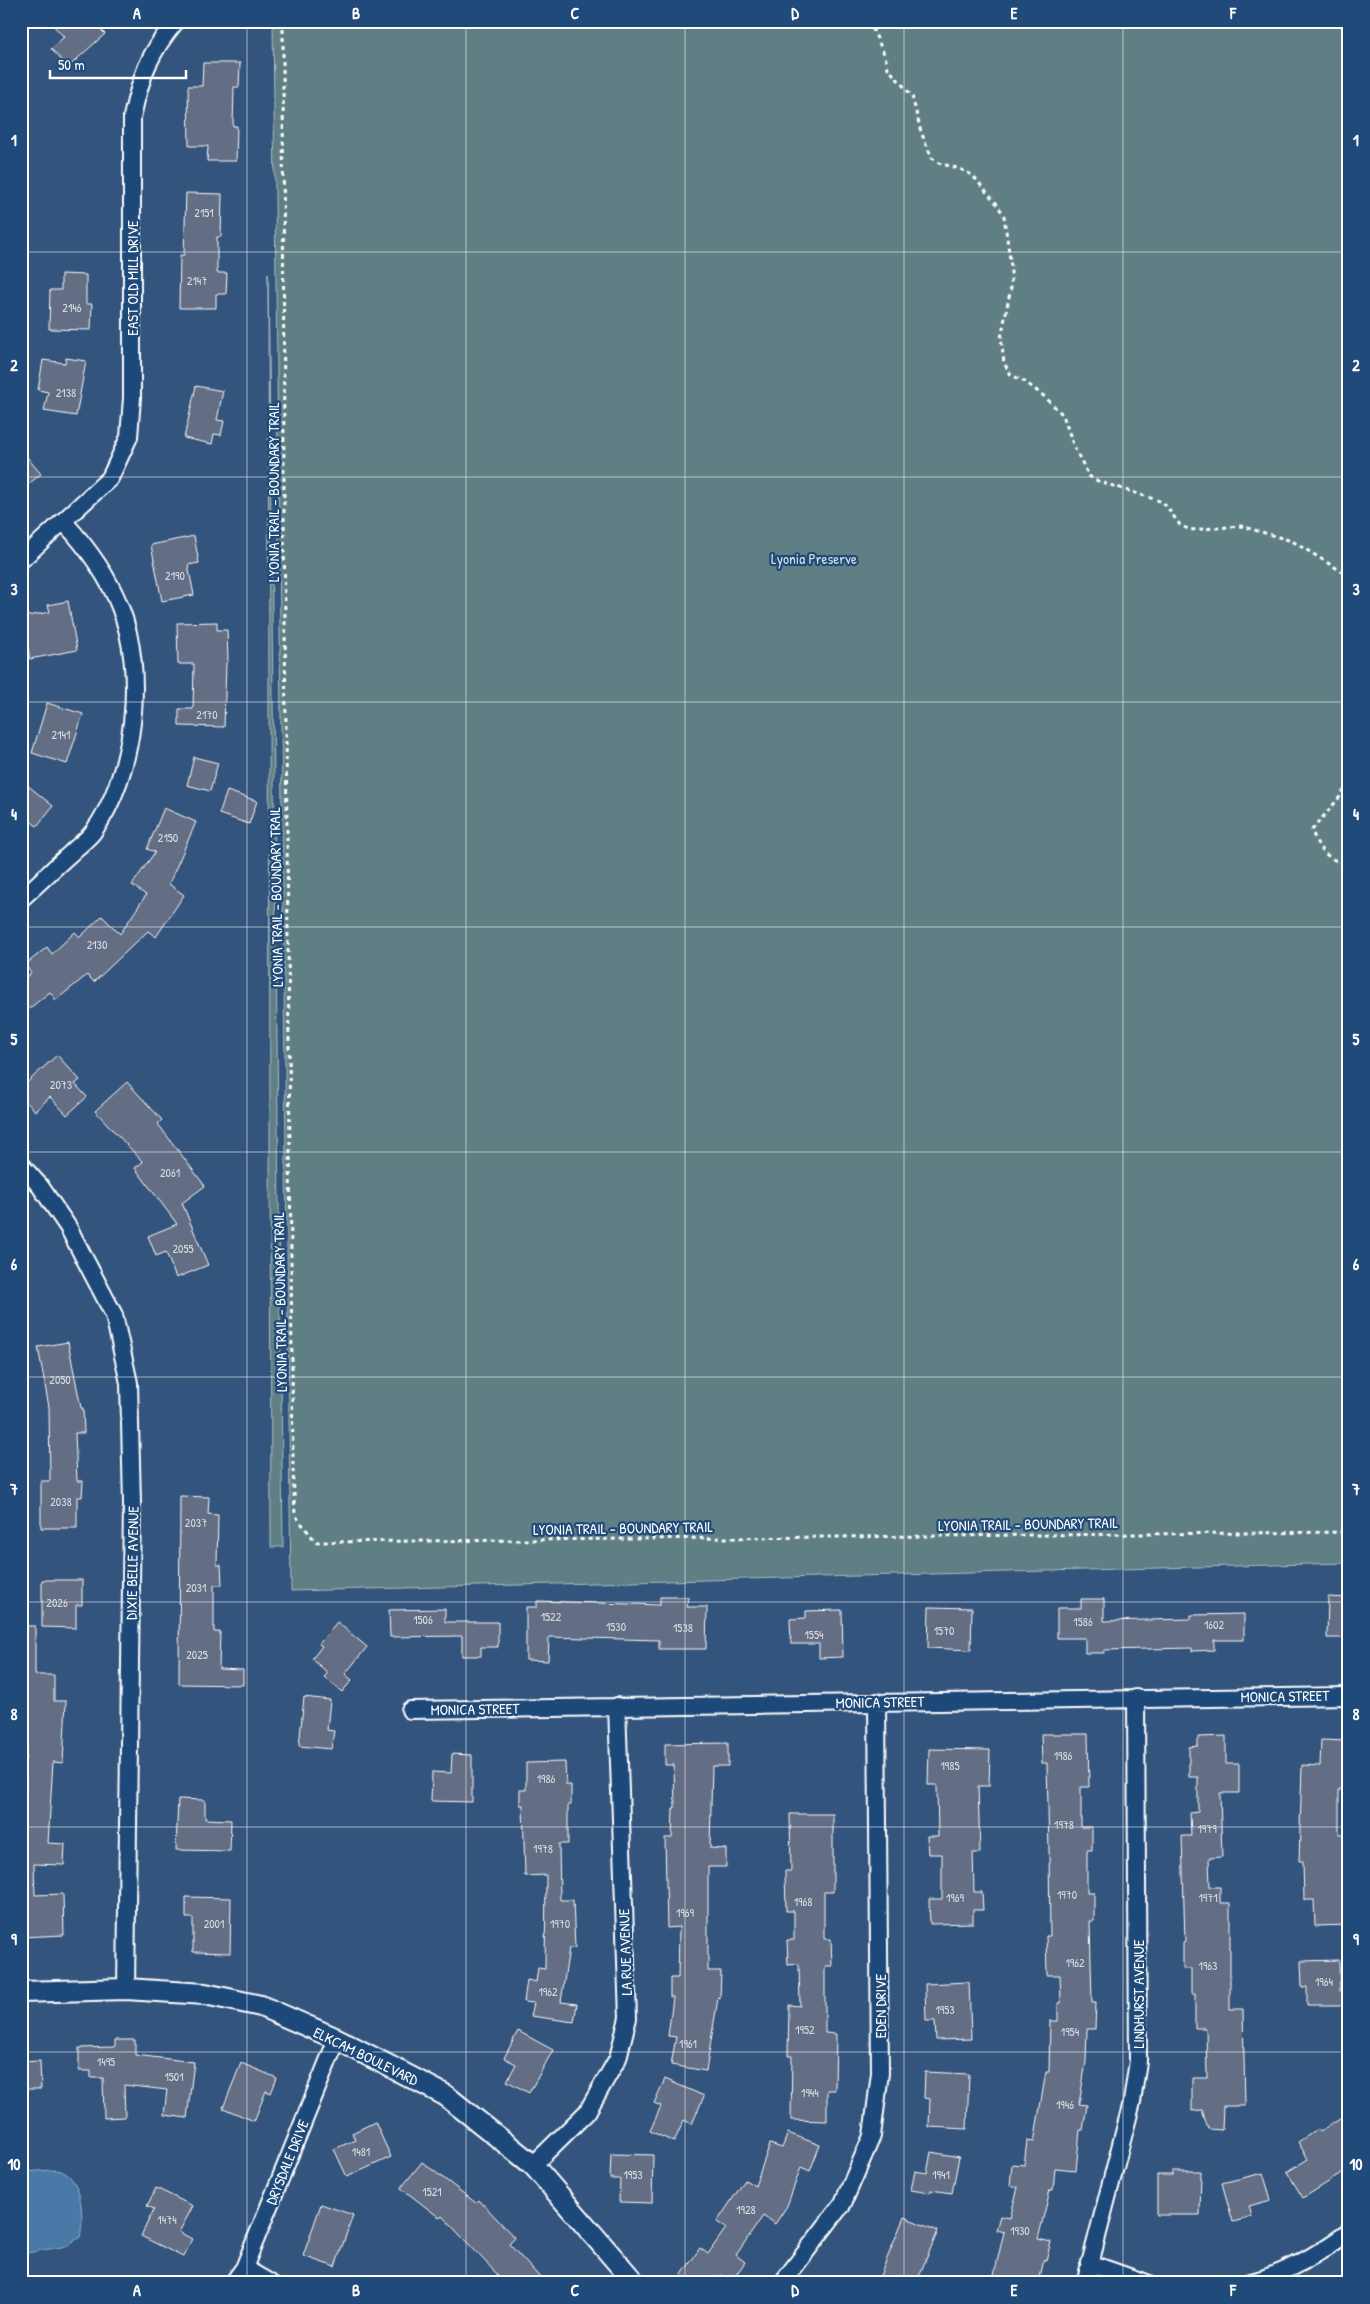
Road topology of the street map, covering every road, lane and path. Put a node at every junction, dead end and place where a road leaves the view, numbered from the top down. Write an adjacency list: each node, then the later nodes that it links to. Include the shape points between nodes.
1 (176, 21): 4 (street, EAST OLD MILL DRIVE, via 158,42 140,80 132,117 132,398 129,437 110,478)
2 (282, 21): 11 (path, LYONIA TRAIL - BOUNDARY TRAIL, via 295,1515 316,1542)
3 (869, 21): 6 (path, via 886,56 888,68 912,96 932,158 938,164 972,175 1004,216 1011,267 1001,338 1004,363 1011,375 1045,397 1062,415 1090,476 1163,502 1180,525 1190,530 1241,526 1292,541)
4 (64, 522): 5 (street, EAST OLD MILL DRIVE); 9 (street, via 89,550 120,606 132,646 134,702 127,756 110,800 92,832)
5 (21, 560)
6 (1349, 578)
7 (1349, 783): 8 (path, via 1312,830 1316,842 1333,861)
8 (1349, 865)
9 (21, 900)
10 (21, 1165): 17 (street, DIXIE BELLE AVENUE, via 68,1227 114,1315 129,1383 132,1502)
11 (1349, 1532)
12 (1349, 1696): 13 (street, MONICA STREET)
13 (1136, 1698): 14 (street, MONICA STREET); 22 (street, LINDHURST AVENUE, via 1138,2061 1132,2102)
14 (878, 1702): 15 (street, MONICA STREET); 27 (street, EDEN DRIVE, via 880,2073 872,2136 842,2203)
15 (617, 1706): 16 (street, MONICA STREET); 20 (street, LA RUE AVENUE, via 628,2018 618,2058 587,2112)
16 (410, 1710)
17 (126, 1989): 18 (street, ELKCAM BOULEVARD); 19 (street, ELKCAM BOULEVARD, via 205,1994 260,2006)
18 (21, 1992)
19 (337, 2039): 20 (street, ELKCAM BOULEVARD, via 444,2095); 23 (street, DRYSDALE DRIVE)
20 (533, 2165): 26 (street, ELKCAM BOULEVARD)
21 (1349, 2232): 30 (street, via 1319,2253 1264,2279)
22 (1090, 2263): 28 (street, LINDHURST AVENUE); 29 (street)
23 (244, 2268): 24 (street, DRYSDALE DRIVE); 25 (street)
24 (233, 2283)
25 (270, 2283)
26 (636, 2283)
27 (782, 2283)
28 (1085, 2283)
29 (1146, 2283)
30 (1247, 2283)

